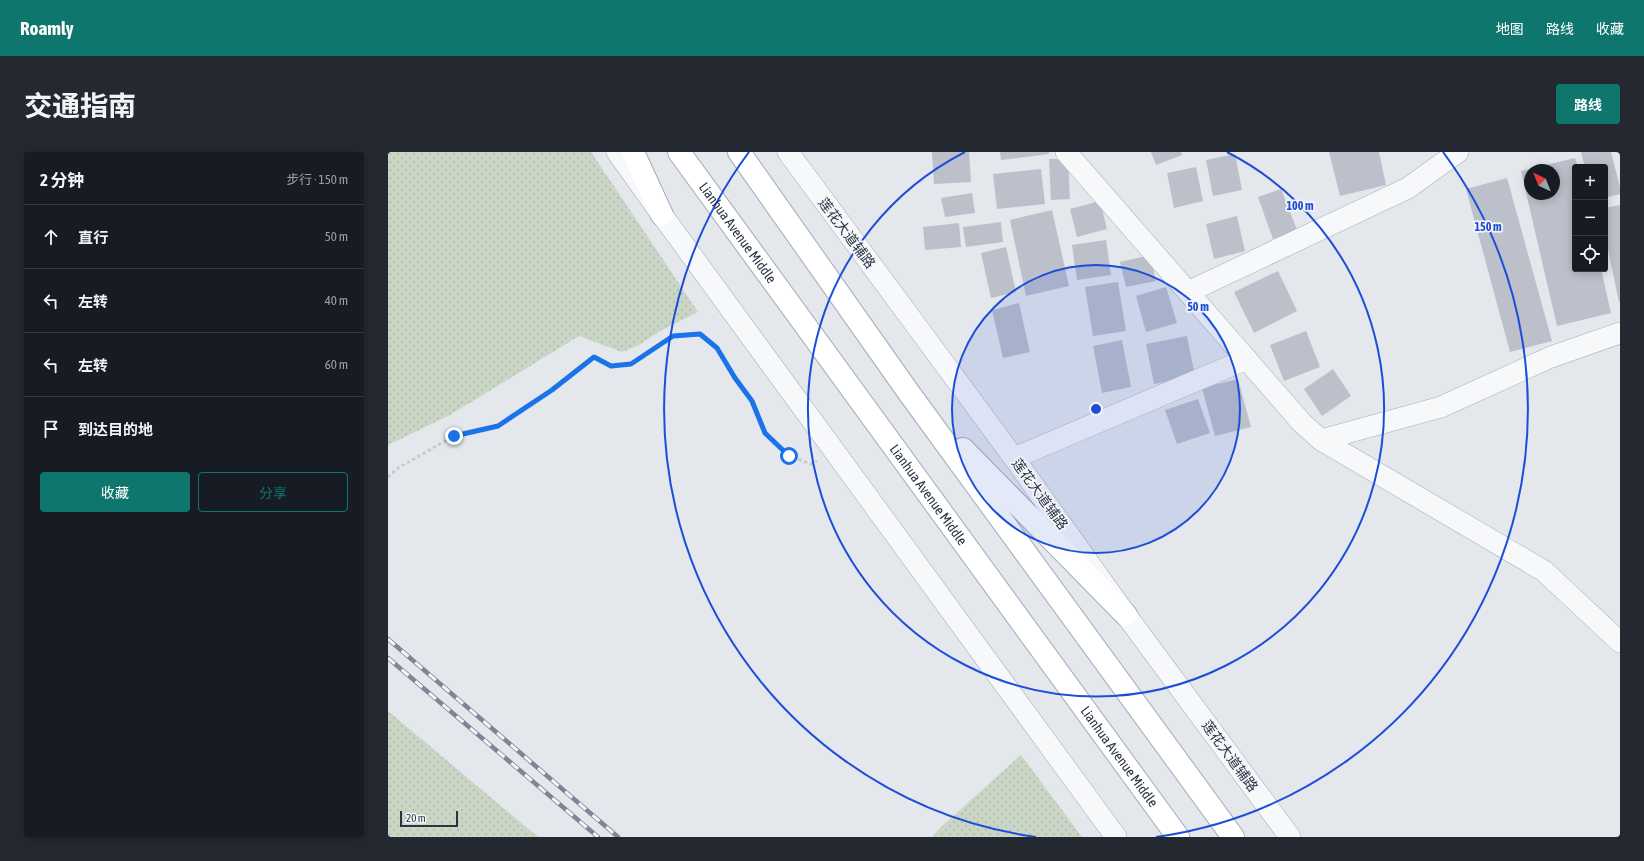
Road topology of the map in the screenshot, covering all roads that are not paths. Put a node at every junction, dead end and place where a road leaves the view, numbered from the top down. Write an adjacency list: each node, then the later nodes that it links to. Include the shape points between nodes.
1 (617, 152): 8 (street)
2 (633, 152): 8 (main road)
3 (679, 152): 18 (main road, Lianhua Avenue Middle)
4 (739, 152): 12 (main road)
5 (788, 152): 14 (street, 莲花大道辅路)
6 (1066, 152): 9 (street)
7 (1458, 152): 9 (street, via 1408,188)
8 (662, 215): 17 (street)
9 (1188, 292): 11 (street)
10 (1620, 333): 13 (street, via 1551,357 1441,406)
11 (1247, 359): 13 (street, via 1302,423); 14 (street)
12 (909, 393): 15 (main road); 19 (main road)
13 (1321, 440): 16 (street, via 1544,571)
14 (1014, 458): 15 (street, 莲花大道辅路)
15 (1126, 615): 20 (street, 莲花大道辅路)
16 (1620, 642)
17 (1116, 837)
18 (1178, 837)
19 (1233, 837)
20 (1290, 837)

